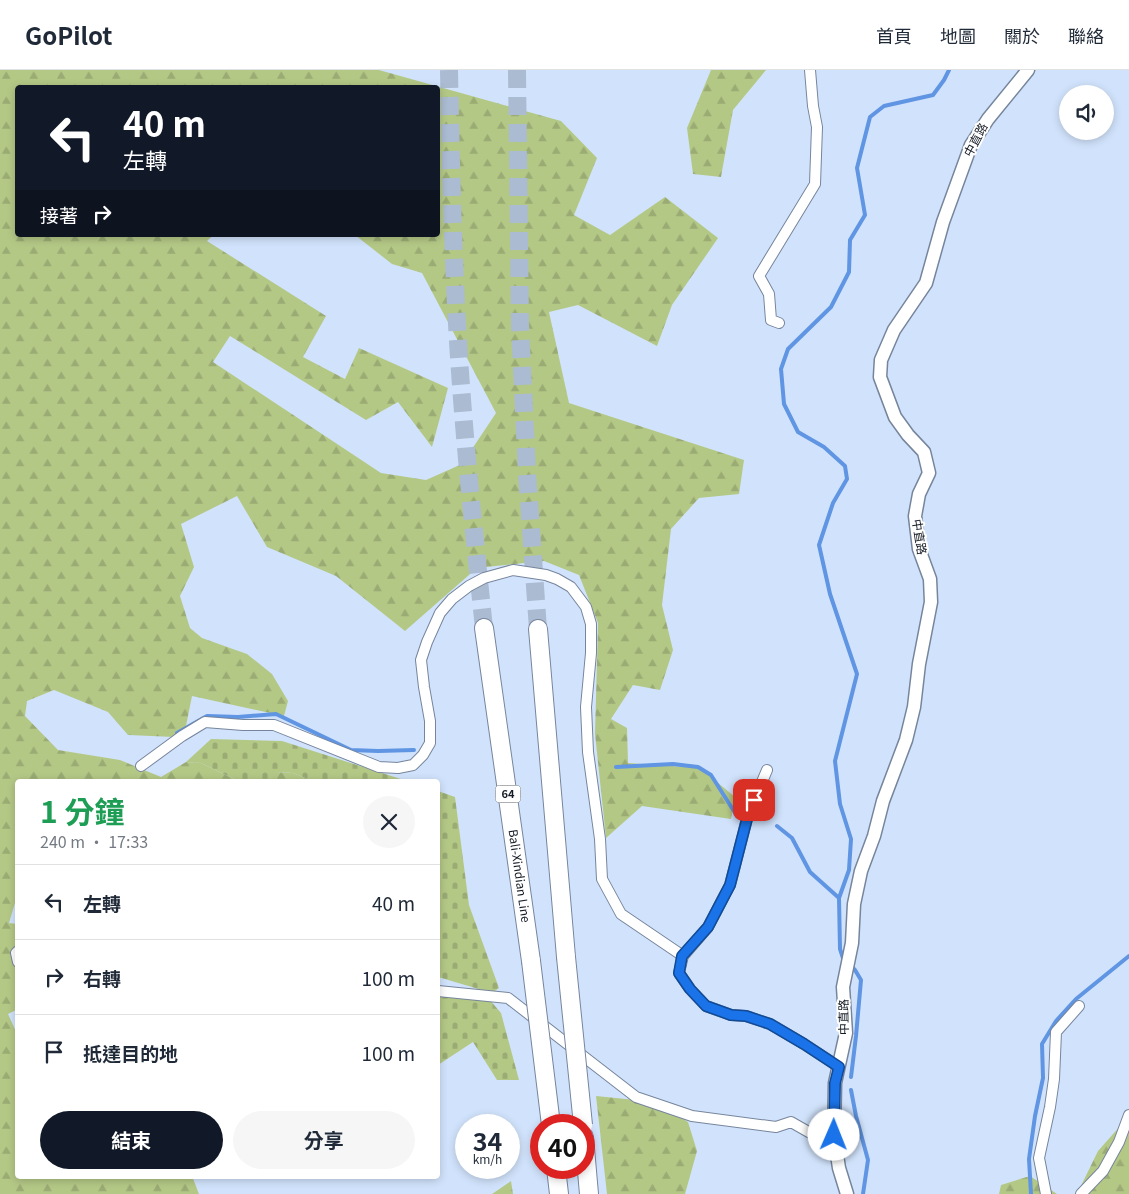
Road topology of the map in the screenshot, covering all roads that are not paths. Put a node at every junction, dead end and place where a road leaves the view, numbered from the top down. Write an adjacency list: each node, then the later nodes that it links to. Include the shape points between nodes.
1 (810, 70): 3 (street, via 817,128 815,184 759,276 769,294 771,320)
2 (1028, 70): 11 (street, 中直路, via 988,119 972,145 942,222 926,283 894,330 881,360 880,377 895,417 924,452 929,473 919,494 915,516 919,549 930,579 931,602 906,740 883,801 854,904 852,943 843,987 846,1033)
3 (779, 323)
4 (484, 628): 12 (highway, Bali-Xindian Line / 64, bridge)
5 (538, 629): 13 (highway, bridge)
6 (141, 766): 8 (street, via 206,722 274,725 379,767 413,765 430,743 421,660 440,613 463,590 484,578 512,570 546,575 571,587 586,607 591,624 586,707 602,879 621,914)
7 (767, 770): 8 (street, via 748,815 730,885 708,927)
8 (682, 956): 11 (street, via 679,973 706,1006 770,1024)
9 (440, 991): 15 (street, via 508,998 636,1097 692,1116 776,1127 791,1122 835,1147)
10 (1079, 1006): 21 (street, via 1056,1032 1054,1079 1039,1158)
11 (839, 1067): 15 (street, 中直路, via 835,1083 834,1135)
12 (550, 1114)
13 (582, 1114)
14 (1129, 1115): 22 (street, via 1120,1142 1102,1171)
15 (839, 1168): 20 (street, 中直路)
16 (557, 1179): 18 (highway)
17 (588, 1179): 19 (highway)
18 (559, 1194)
19 (589, 1194)
20 (847, 1194)
21 (1046, 1194)
22 (1081, 1194)

